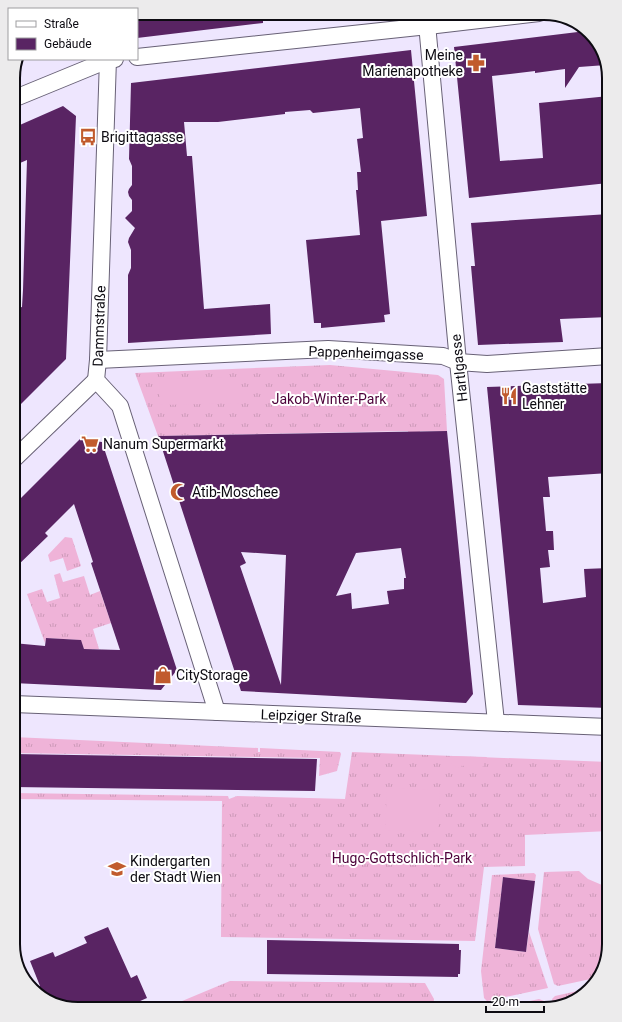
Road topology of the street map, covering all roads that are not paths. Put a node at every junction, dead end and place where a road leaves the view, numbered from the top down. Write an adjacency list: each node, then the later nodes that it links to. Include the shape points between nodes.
1 (427, 20): 2 (street); 8 (street, Hartlgasse)
2 (138, 57)
3 (108, 60): 5 (street)
4 (110, 60): 7 (street, Dammstraße)
5 (20, 96)
6 (602, 356): 8 (street, Pappenheimgasse, via 487,364)
7 (98, 360): 8 (street, Pappenheimgasse, via 328,349 443,356); 9 (street, Dammstraße)
8 (458, 362): 13 (street, Hartlgasse)
9 (96, 380): 10 (street); 12 (street, Dammstraße, via 120,406)
10 (20, 453)
11 (20, 704): 12 (street, Leipziger Straße)
12 (217, 712): 13 (street, Leipziger Straße)
13 (496, 722): 14 (street, Leipziger Straße)
14 (602, 727)

